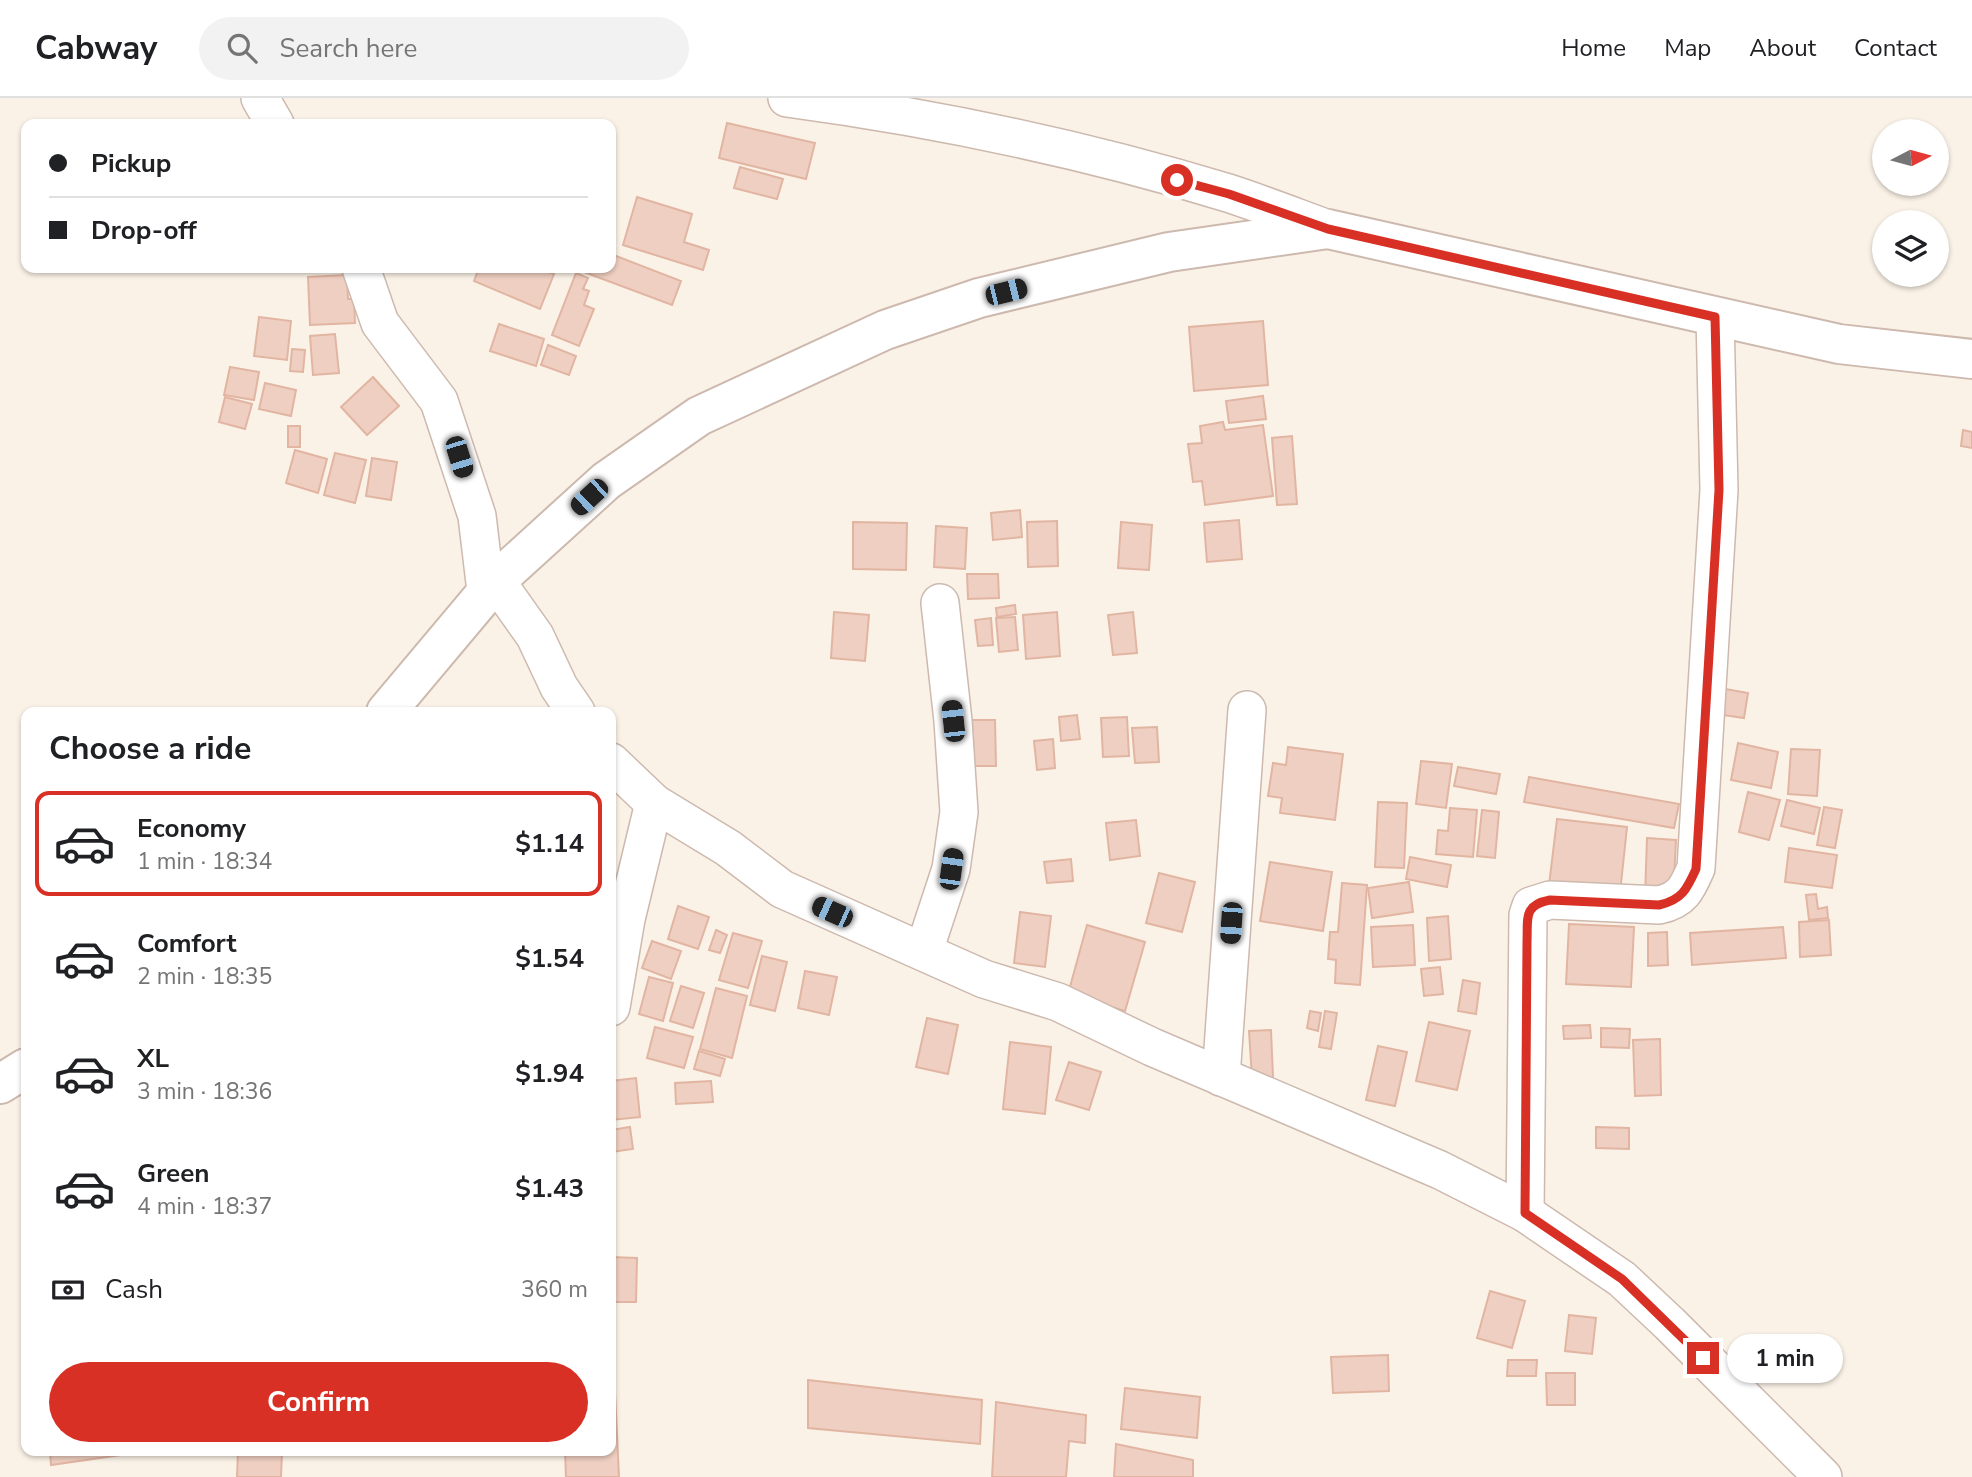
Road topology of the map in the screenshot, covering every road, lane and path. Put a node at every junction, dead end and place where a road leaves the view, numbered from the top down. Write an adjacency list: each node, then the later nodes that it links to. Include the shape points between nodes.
1 (260, 98): 3 (street)
2 (787, 98): 4 (street, via 894,113 1074,152 1229,194)
3 (272, 119)
4 (1328, 229): 6 (street); 8 (street, via 1169,252 979,298 885,330 699,416 606,481)
5 (363, 273): 8 (street, via 380,323 439,401 477,516)
6 (1715, 317): 7 (street, via 1839,344); 20 (street, via 1719,490 1696,869 1675,901 1659,905 1550,900 1531,906)
7 (1972, 359)
8 (491, 586): 10 (street); 11 (street, via 535,636)
9 (940, 603): 15 (street, via 959,812 951,869)
10 (395, 706)
11 (573, 707)
12 (1247, 710): 18 (street)
13 (616, 767): 14 (street)
14 (654, 803): 15 (street, via 728,848 782,889); 16 (street)
15 (924, 951): 18 (street, via 984,979 1058,1002)
16 (616, 978)
17 (21, 1071): 19 (street)
18 (1221, 1077): 20 (street, via 1440,1170)
19 (0, 1083)
20 (1525, 1213): 21 (street, via 1622,1279)
21 (1823, 1477)

